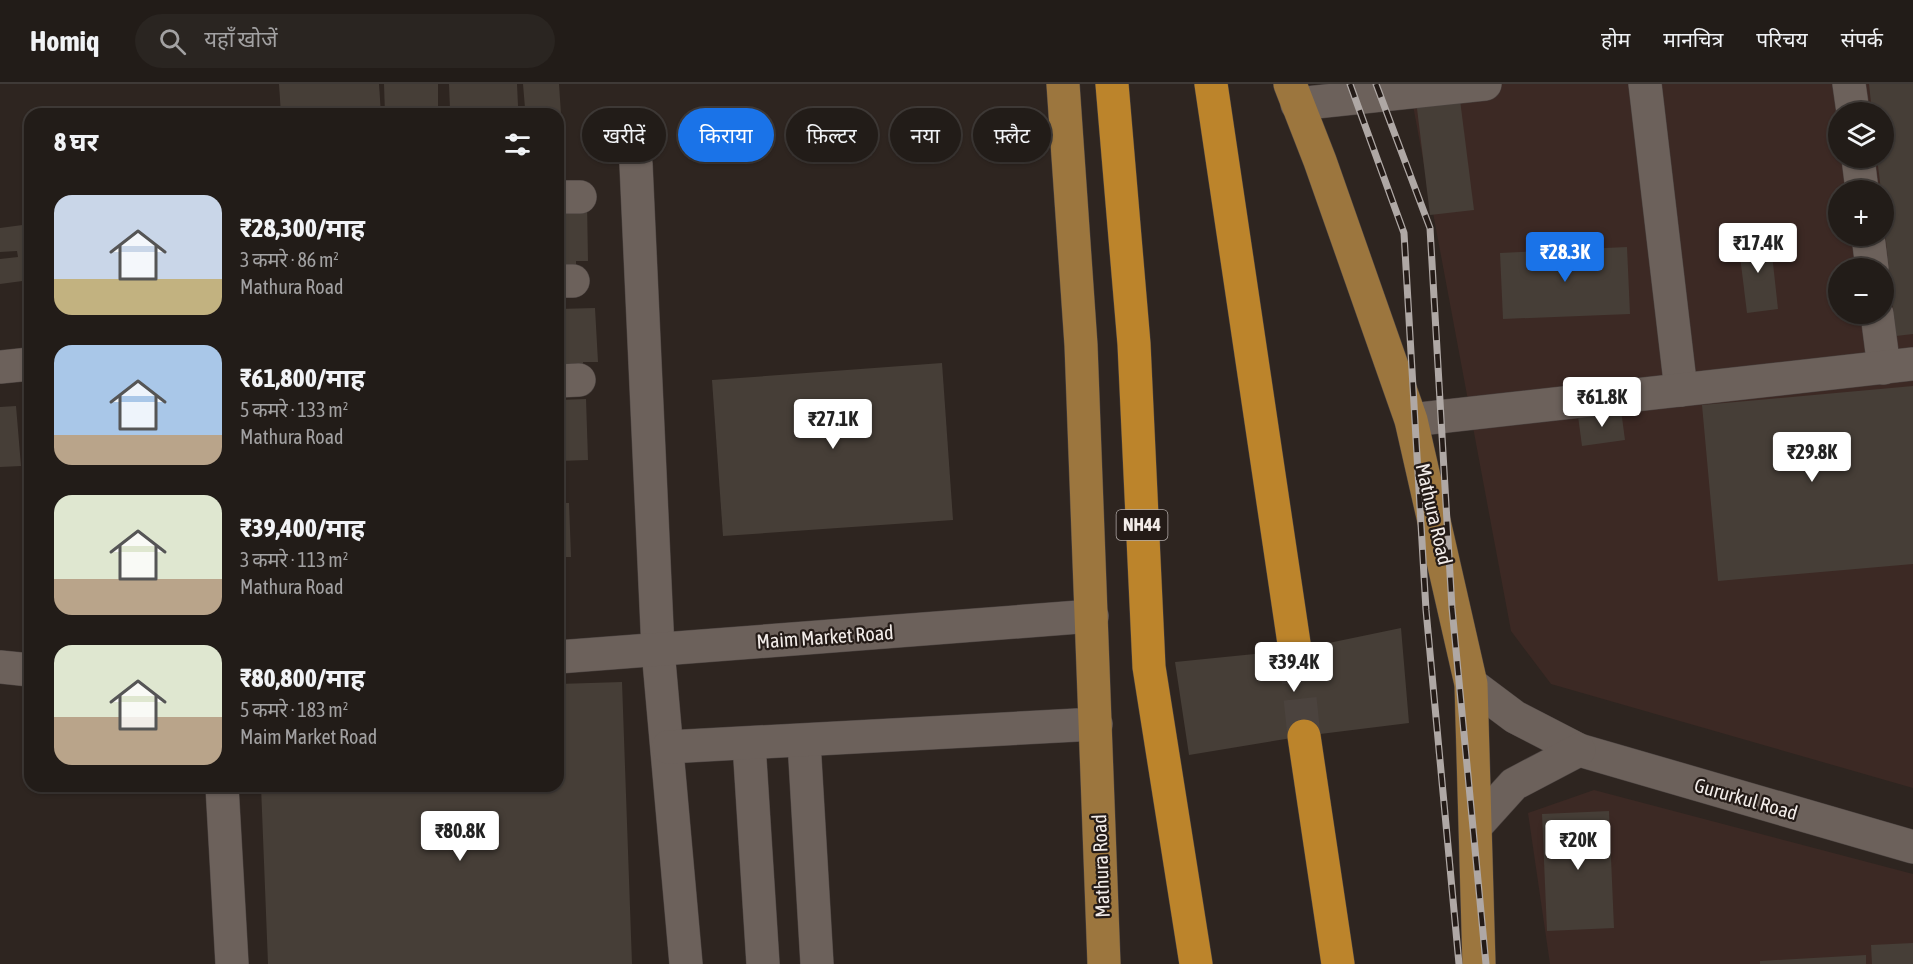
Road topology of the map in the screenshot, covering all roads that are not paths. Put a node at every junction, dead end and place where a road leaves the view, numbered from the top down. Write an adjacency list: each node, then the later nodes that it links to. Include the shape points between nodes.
1 (1063, 84): 16 (main road, Mathura Road, via 1081,345)
2 (1112, 84): 37 (highway, NH44, via 1134,345 1149,667)
3 (1211, 84): 18 (highway)
4 (1485, 84): 7 (street)
5 (1645, 84): 14 (street)
6 (1850, 84): 8 (street)
7 (1293, 94): 15 (main road, Mathura Road)
8 (1852, 102)
9 (636, 164): 17 (street)
10 (1881, 324): 12 (street)
11 (24, 365): 13 (street)
12 (1898, 366): 14 (street)
13 (0, 367)
14 (1681, 390): 15 (street)
15 (1411, 420): 22 (main road, Mathura Road)
16 (1092, 616): 17 (street, Maim Market Road); 23 (main road, Mathura Road)
17 (658, 650): 19 (street, Maim Market Road); 27 (street)
18 (1295, 650)
19 (564, 657)
20 (0, 667): 21 (street)
21 (24, 669)
22 (1472, 684): 28 (street, Gururkul Road, via 1515,717); 30 (main road, Mathura Road)
23 (1096, 724): 25 (street); 36 (main road, Mathura Road)
24 (1304, 736): 38 (highway)
25 (804, 742): 26 (street); 35 (street)
26 (749, 744): 27 (street); 34 (street)
27 (668, 747): 33 (street)
28 (1579, 750): 30 (street, via 1514,784); 31 (street, Gururkul Road)
29 (222, 792): 32 (street)
30 (1476, 826): 39 (main road, Mathura Road)
31 (1913, 847)
32 (232, 964)
33 (686, 964)
34 (763, 964)
35 (817, 964)
36 (1104, 964)
37 (1196, 964)
38 (1338, 964)
39 (1479, 964)

